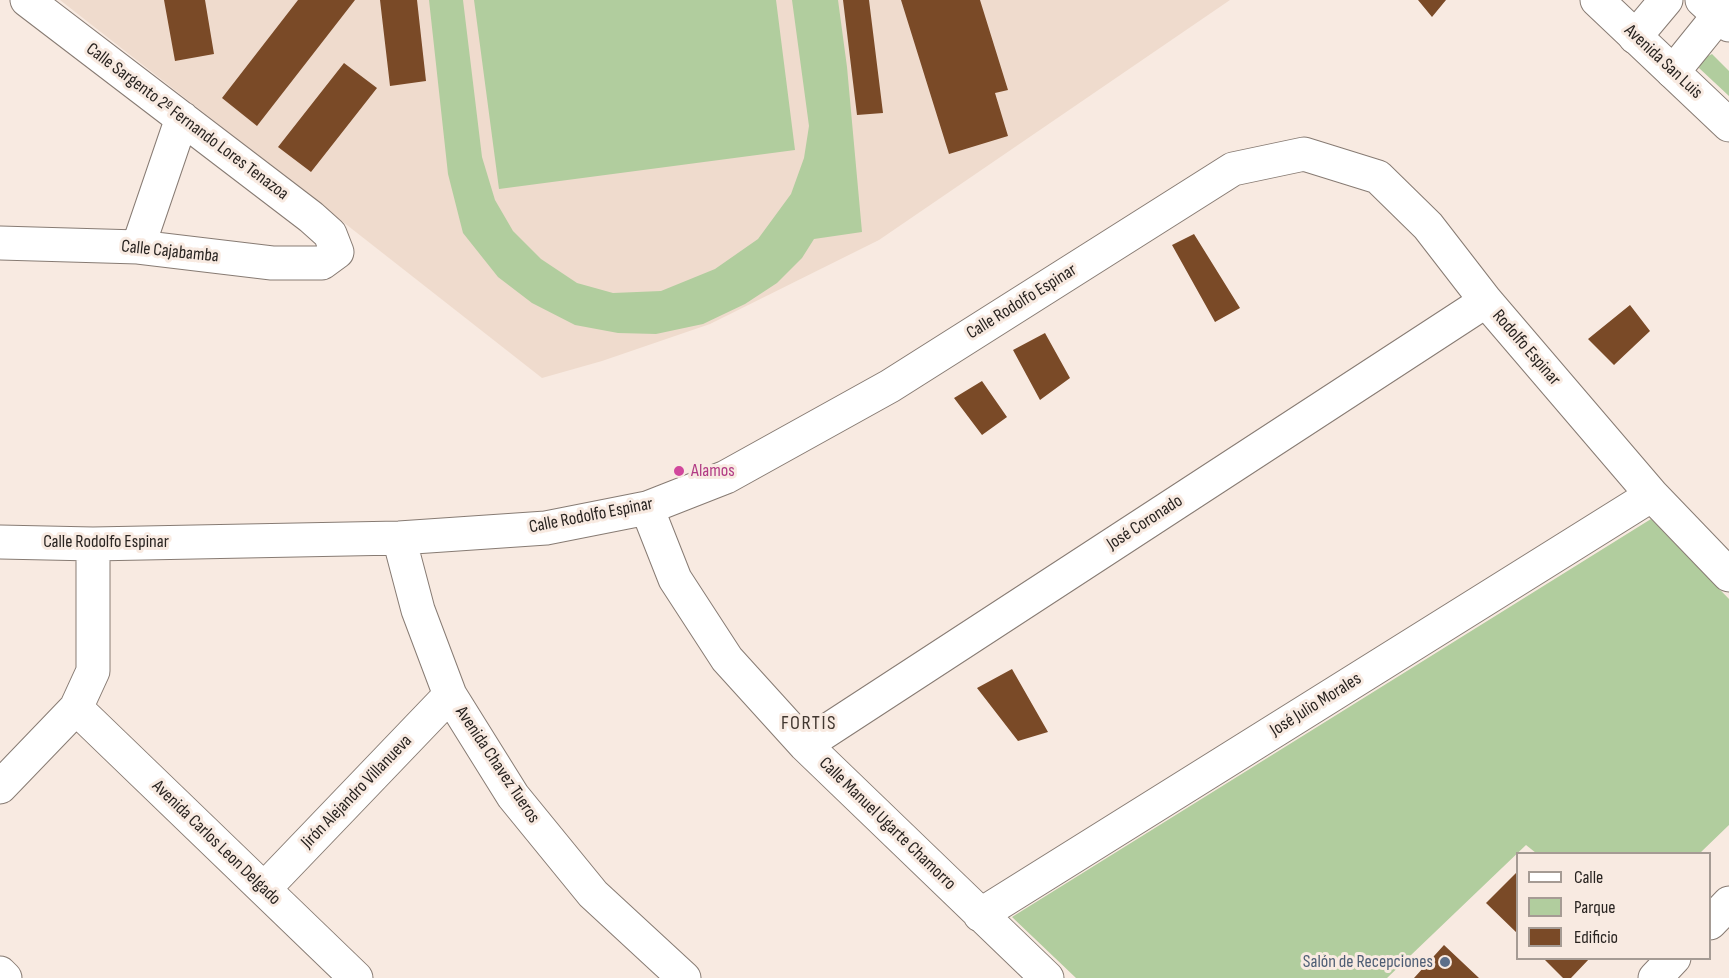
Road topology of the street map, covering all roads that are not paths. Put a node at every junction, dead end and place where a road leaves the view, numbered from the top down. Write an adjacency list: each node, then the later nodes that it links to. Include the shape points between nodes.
1 (27, 0): 7 (street, Calle Sargento 2º Fernando Lores Tenazoa)
2 (1597, 0): 5 (street, Avenida San Luis)
3 (1666, 0): 5 (street)
4 (1720, 11): 6 (street)
5 (1635, 37): 6 (street, Avenida San Luis)
6 (1673, 72): 8 (street, Avenida San Luis)
7 (182, 118): 11 (street); 12 (street, Calle Sargento 2º Fernando Lores Tenazoa, via 311,217 330,234)
8 (1729, 125)
9 (1304, 154): 13 (street, Rodolfo Espinar, via 1378,177 1428,226); 15 (street, Calle Rodolfo Espinar, via 1233,169 890,386 726,477)
10 (0, 243): 11 (street, Calle Cajabamba)
11 (138, 247): 12 (street, Calle Cajabamba, via 272,263 322,263)
12 (337, 252)
13 (1486, 301): 14 (street, Rodolfo Espinar); 22 (street, José Coronado)
14 (1653, 495): 19 (street, Rodolfo Espinar); 26 (street, José Julio Morales)
15 (647, 507): 16 (street, Calle Rodolfo Espinar, via 546,528); 22 (street, Calle Manuel Ugarte Chamorro, via 675,579 721,650)
16 (399, 538): 18 (street, Calle Rodolfo Espinar); 20 (street, Avenida Chavez Tueros, via 418,610)
17 (0, 542): 18 (street, Calle Rodolfo Espinar)
18 (93, 544): 21 (street, via 93,671)
19 (1729, 575)
20 (450, 695): 24 (street, Jirón Alejandro Villanueva); 32 (street, Avenida Chavez Tueros, via 513,796 593,894)
21 (76, 708): 23 (street); 24 (street, Avenida Carlos Leon Delgado)
22 (805, 745): 26 (street, Calle Manuel Ugarte Chamorro)
23 (0, 787)
24 (264, 889): 31 (street, Avenida Carlos Leon Delgado)
25 (1729, 903): 27 (street)
26 (981, 915): 33 (street, Calle Manuel Ugarte Chamorro)
27 (1711, 922)
28 (1672, 960): 34 (street)
29 (0, 973): 30 (street)
30 (5, 978)
31 (356, 978)
32 (684, 978)
33 (1047, 978)
34 (1655, 978)

